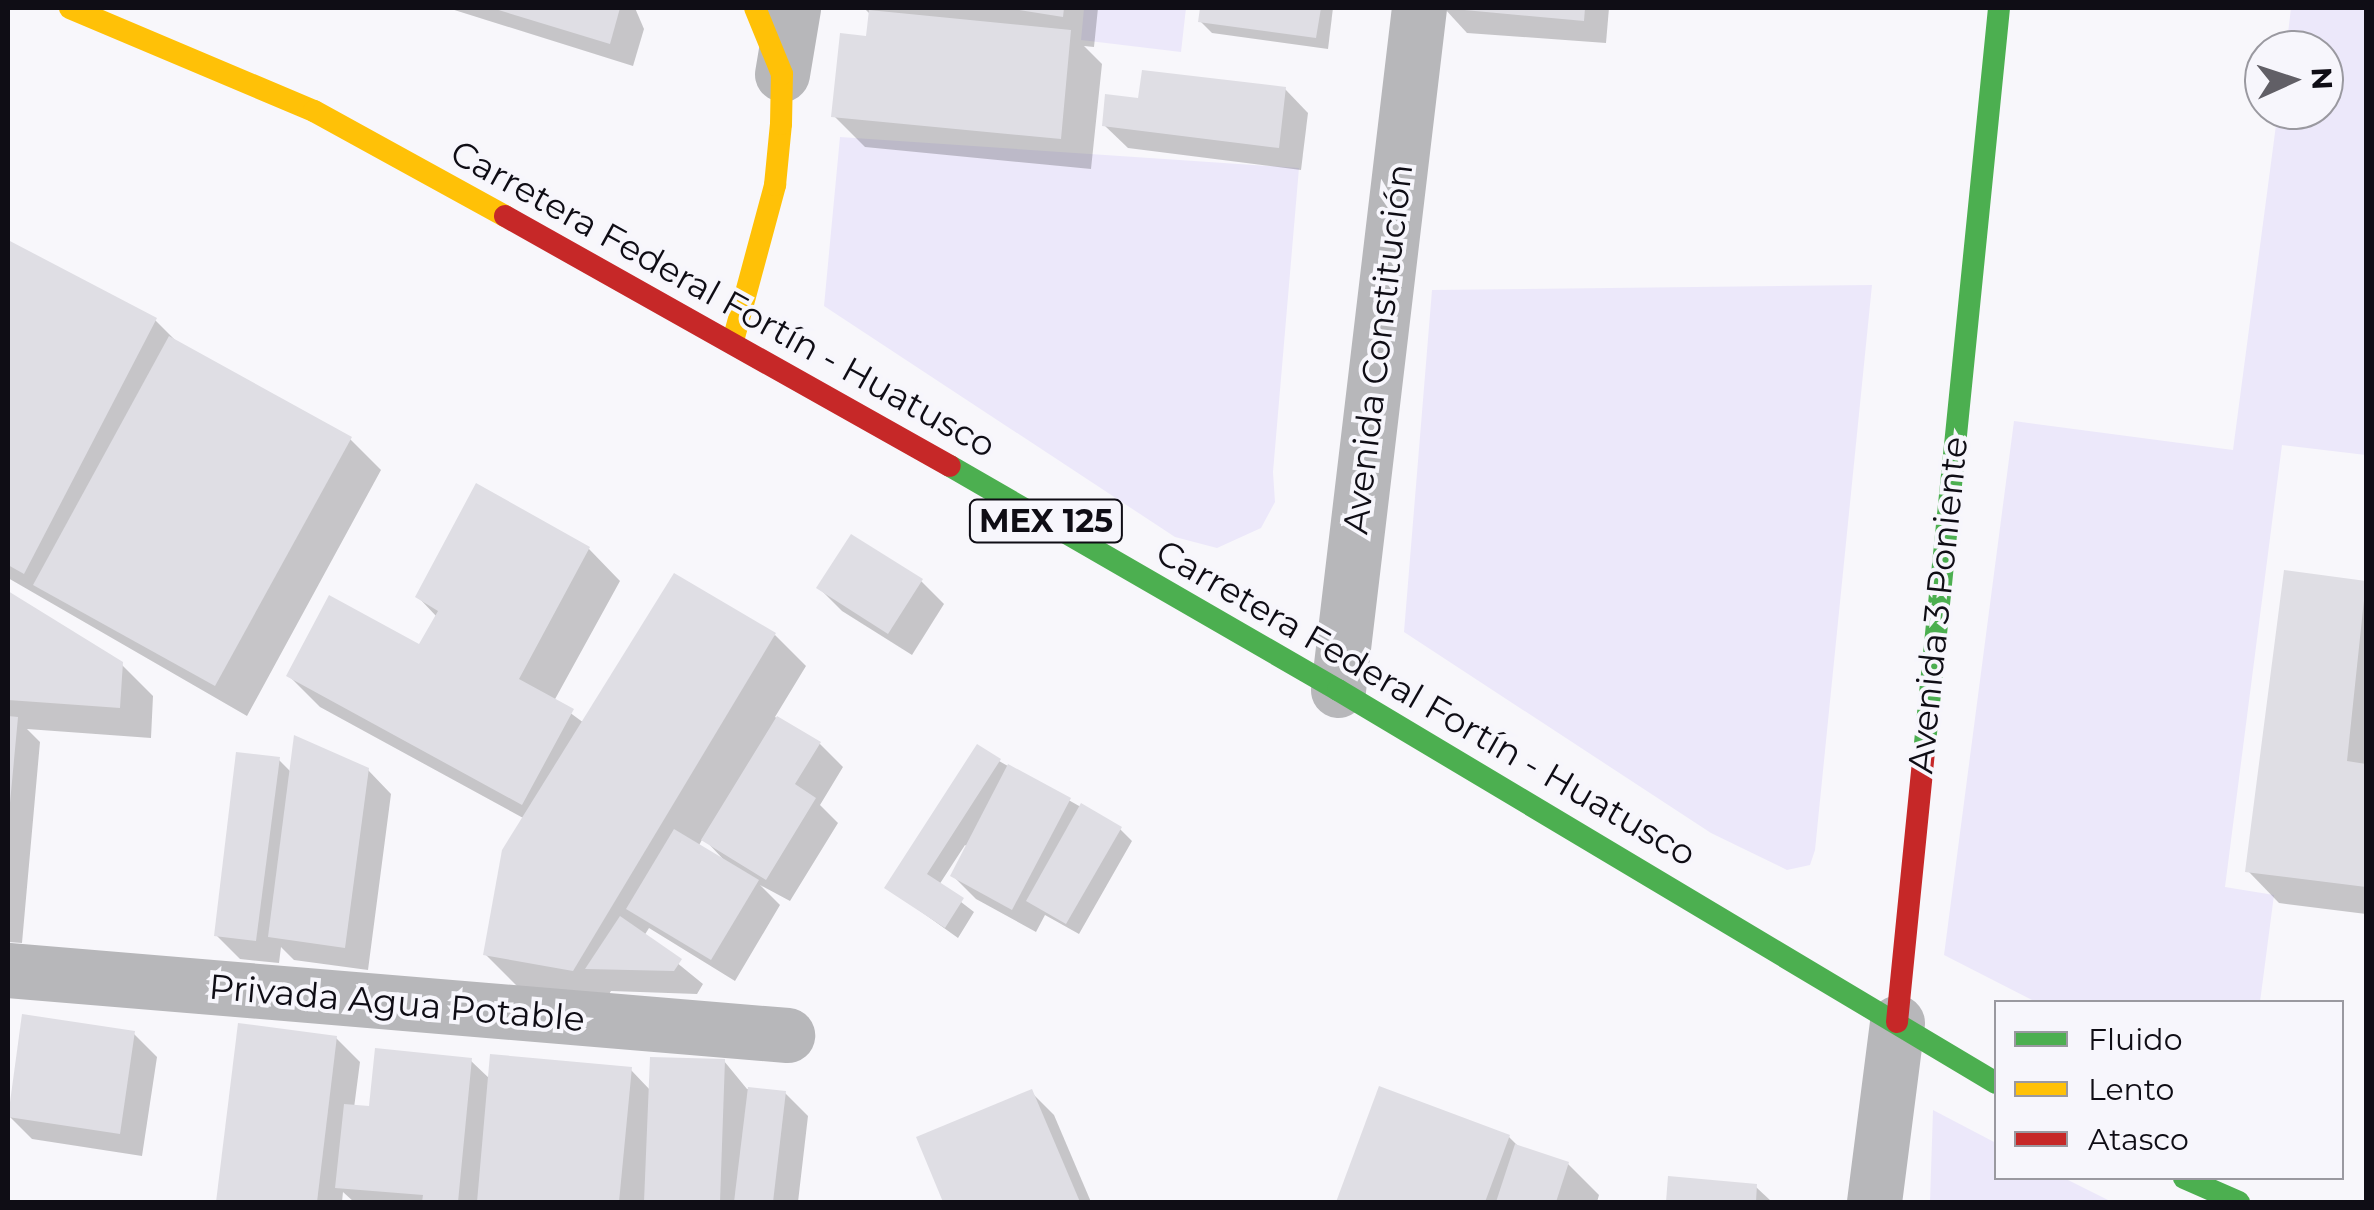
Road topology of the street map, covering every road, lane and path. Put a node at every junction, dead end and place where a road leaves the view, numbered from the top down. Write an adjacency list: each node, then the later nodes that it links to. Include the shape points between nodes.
1 (70, 8): 7 (main road, Carretera Federal Fortín - Huatusco / MEX 125, via 314,112)
2 (755, 8): 6 (main road)
3 (793, 8): 6 (street)
4 (1418, 8): 8 (street, Avenida Constitución)
5 (1999, 8): 10 (main road, Avenida 3 Poniente)
6 (782, 74): 7 (main road, via 776,185)
7 (733, 341): 8 (main road, Carretera Federal Fortín - Huatusco / MEX 125)
8 (1338, 690): 10 (main road, Carretera Federal Fortín - Huatusco / MEX 125)
9 (8, 970): 11 (street, Privada Agua Potable)
10 (1897, 1022): 12 (main road, Carretera Federal Fortín - Huatusco / MEX 125); 14 (street, Avenida 3 Poniente)
11 (787, 1035)
12 (1994, 1082)
13 (2188, 1180): 15 (main road)
14 (1874, 1202)
15 (2238, 1202)

